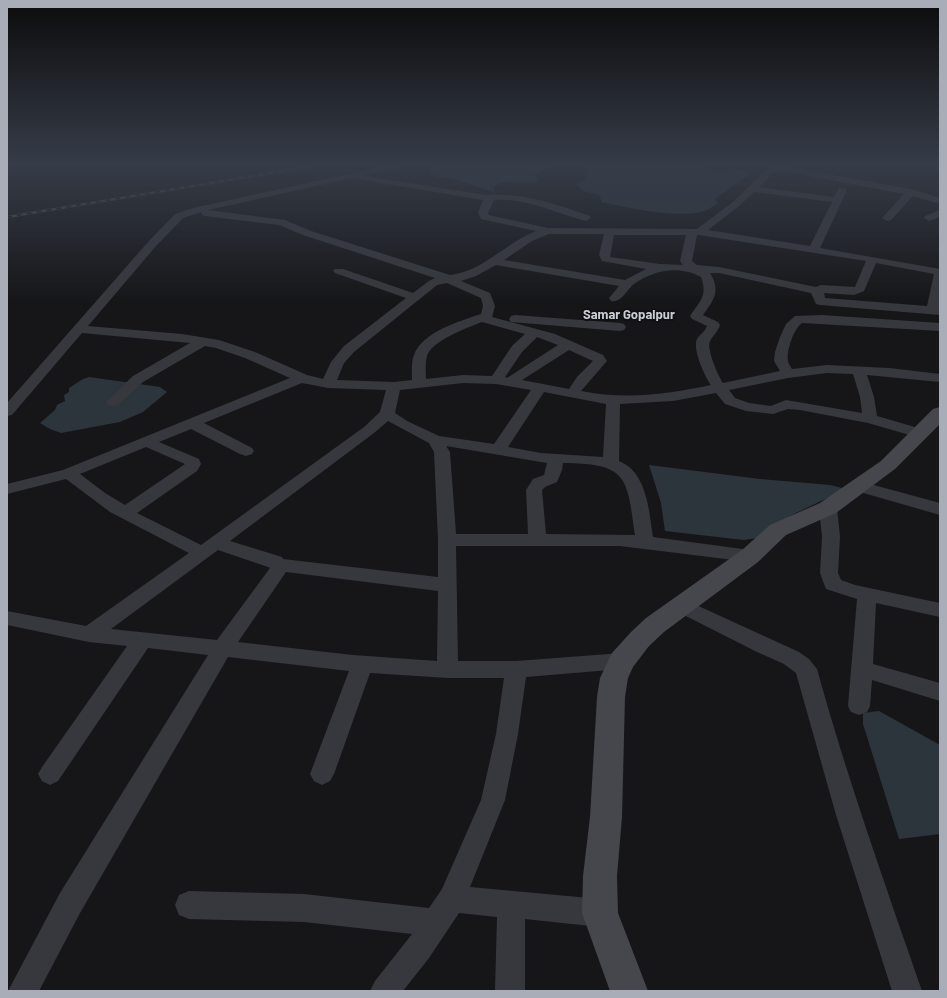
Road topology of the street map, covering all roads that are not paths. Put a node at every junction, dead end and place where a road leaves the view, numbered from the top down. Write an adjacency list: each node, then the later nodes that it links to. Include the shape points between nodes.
1 (188, 213): 32 (street, via 178,216)
2 (206, 213): 22 (street, via 281,222 307,233)
3 (485, 213): 12 (street, via 485,217)
4 (571, 213): 9 (street)
5 (722, 213): 14 (street)
6 (832, 213): 15 (street)
7 (892, 213): 10 (street)
8 (940, 213): 11 (street)
9 (586, 218)
10 (887, 218)
11 (929, 218)
12 (548, 231): 13 (street); 17 (street, via 529,239)
13 (610, 231): 14 (street); 18 (street, via 604,256 606,259)
14 (696, 232): 15 (street); 19 (street, via 686,261)
15 (814, 250): 16 (street)
16 (872, 259): 21 (street); 24 (street, via 860,289 825,289)
17 (496, 262): 22 (street, via 472,274); 23 (street)
18 (658, 267): 19 (street); 23 (street)
19 (697, 269): 24 (street, via 728,272); 46 (street, via 706,275 710,286 709,299 696,316 714,325 704,340 702,352 709,371)
20 (339, 271): 25 (street)
21 (940, 272): 27 (street)
22 (446, 278): 25 (street, via 433,283); 28 (street, via 486,296 489,306)
23 (626, 284): 26 (street)
24 (819, 296): 27 (street); 29 (street, via 823,309)
25 (415, 297): 43 (street, via 343,355)
26 (615, 298)
27 (936, 311)
28 (484, 317): 30 (street); 33 (street); 42 (street, via 451,329 425,347 420,356)
29 (822, 319): 31 (street); 37 (street, via 803,318 792,324 786,337 781,361)
30 (620, 327)
31 (940, 327)
32 (79, 329): 34 (street); 50 (street)
33 (534, 332): 35 (street); 40 (street, via 510,358)
34 (203, 341): 38 (street, via 250,355); 49 (street, via 138,379)
35 (568, 344): 41 (street); 47 (street, via 595,356 600,361)
36 (859, 370): 37 (street, via 827,369); 39 (street); 52 (street)
37 (788, 374): 46 (street)
38 (302, 378): 43 (street); 53 (street)
39 (940, 378)
40 (496, 380): 41 (street); 42 (street, via 463,379)
41 (511, 381): 45 (street)
42 (419, 383): 44 (street)
43 (328, 384): 44 (street)
44 (394, 386): 51 (street)
45 (540, 387): 47 (street); 57 (street)
46 (721, 388): 48 (street, via 659,399); 52 (street, via 726,398 746,407 773,410 791,404)
47 (572, 394): 48 (street)
48 (613, 400): 60 (street)
49 (112, 402)
50 (7, 412)
51 (387, 414): 55 (street); 70 (street)
52 (870, 419): 54 (street)
53 (192, 423): 56 (street); 58 (street)
54 (933, 424): 62 (street, via 888,465)
55 (436, 440): 57 (street); 67 (street, via 442,452)
56 (147, 442): 61 (street); 66 (street, via 193,464 191,468)
57 (498, 450): 59 (street)
58 (246, 451)
59 (554, 458): 60 (street); 68 (street, via 551,478 539,483 534,490)
60 (611, 464): 69 (street, via 627,473 632,483 641,513)
61 (69, 473): 63 (street); 66 (street, via 99,497)
62 (860, 486): 64 (street); 65 (street)
63 (7, 489)
64 (828, 508): 71 (street, via 778,530); 74 (street, via 831,581 841,588)
65 (940, 509)
66 (125, 513): 70 (street)
67 (448, 540): 68 (street); 73 (street)
68 (537, 540): 69 (street)
69 (645, 542): 71 (street)
70 (209, 548): 72 (street, via 274,562); 78 (street)
71 (750, 556): 75 (street)
72 (277, 565): 73 (street); 80 (street, via 278,571)
73 (448, 585): 85 (street)
74 (867, 594): 76 (street); 84 (street)
75 (681, 605): 81 (street, via 640,639); 99 (street, via 793,658 806,670 848,815)
76 (940, 610)
77 (7, 618): 78 (street)
78 (89, 634): 79 (street)
79 (144, 640): 80 (street); 88 (street)
80 (222, 649): 82 (street); 95 (street, via 70,904)
81 (622, 661): 83 (street); 93 (street, via 614,678 611,697)
82 (362, 664): 85 (street); 89 (street)
83 (516, 669): 85 (street); 90 (street, via 507,734 493,800)
84 (862, 669): 86 (street); 87 (street)
85 (448, 670)
86 (940, 692)
87 (859, 706)
88 (50, 774)
89 (322, 774)
90 (452, 899): 92 (street); 94 (street)
91 (189, 905): 94 (street, via 304,908)
92 (511, 905): 93 (street); 97 (street)
93 (600, 913): 98 (street)
94 (436, 923): 96 (street)
95 (24, 991)
96 (385, 991)
97 (510, 991)
98 (629, 991)
99 (907, 991)

